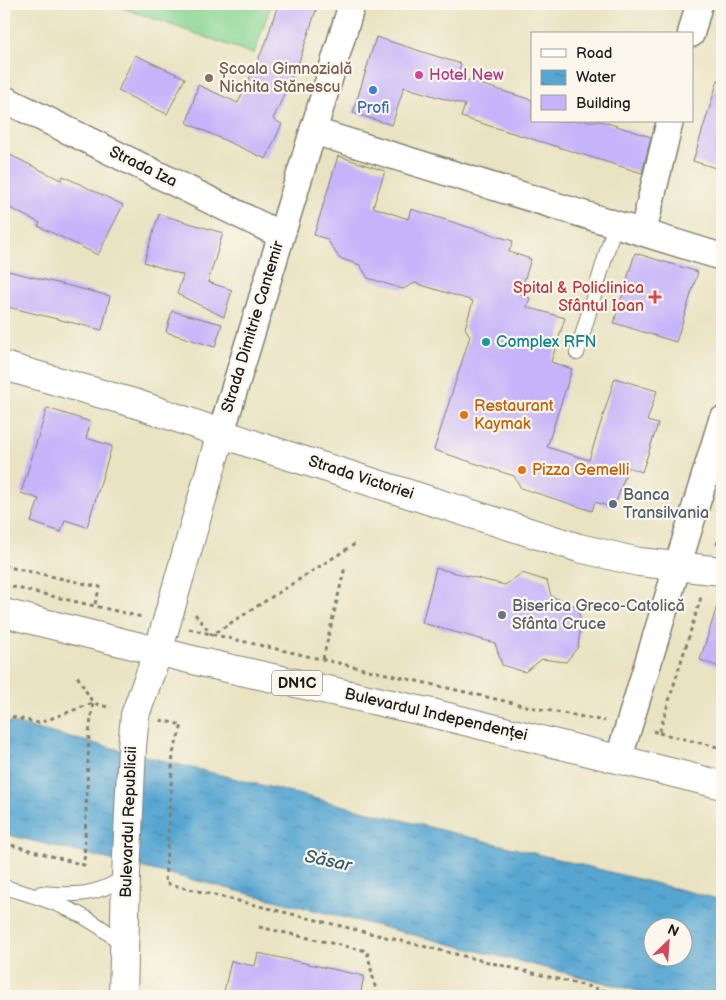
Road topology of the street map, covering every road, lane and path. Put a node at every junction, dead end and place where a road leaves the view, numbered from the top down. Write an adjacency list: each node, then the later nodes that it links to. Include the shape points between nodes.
1 (352, 4): 6 (street, Strada Dimitrie Cantemir)
2 (699, 4): 3 (street)
3 (692, 32)
4 (4, 100): 9 (street, Strada Iza)
5 (670, 122): 8 (street)
6 (314, 131): 7 (street); 9 (street, Strada Dimitrie Cantemir)
7 (616, 224): 8 (street); 11 (lane)
8 (642, 232): 10 (street)
9 (282, 235): 14 (street, Strada Dimitrie Cantemir)
10 (722, 257)
11 (577, 353)
12 (4, 366): 14 (street, Strada Victoriei, via 138,404)
13 (722, 420): 19 (street)
14 (221, 432): 19 (street, Strada Victoriei, via 579,548); 24 (street, Strada Dimitrie Cantemir)
15 (722, 528): 20 (path)
16 (358, 542): 25 (path)
17 (4, 566): 23 (path, via 100,588)
18 (345, 567): 27 (path)
19 (677, 567): 20 (street, Strada Victoriei); 32 (street)
20 (716, 570): 33 (path, via 691,632)
21 (4, 585): 24 (path)
22 (4, 613): 26 (street, Bulevardul Independenței / DN1C)
23 (92, 613)
24 (166, 623): 25 (path); 26 (street, Strada Dimitrie Cantemir)
25 (212, 635): 27 (path)
26 (158, 652): 35 (street, Bulevardul Independenței / DN1C); 38 (street, Bulevardul Republicii, via 135,715)
27 (322, 659): 32 (path, via 535,708)
28 (76, 674): 29 (path)
29 (93, 703): 30 (path, via 39,723); 37 (path, via 84,865)
30 (4, 715)
31 (182, 725): 45 (path, via 173,753 165,883)
32 (628, 725): 33 (path); 35 (street)
33 (659, 732): 34 (path)
34 (722, 748)
35 (618, 758): 36 (street, Bulevardul Independenței / DN1C)
36 (722, 785)
37 (4, 843)
38 (126, 876): 40 (lane, via 95,892 71,896); 42 (street, Bulevardul Republicii)
39 (4, 887): 40 (lane)
40 (21, 892): 42 (lane, via 89,919)
41 (258, 927): 44 (path, via 367,951 377,995)
42 (125, 947): 43 (street, Bulevardul Republicii)
43 (123, 996)
44 (382, 996)
45 (627, 996)

